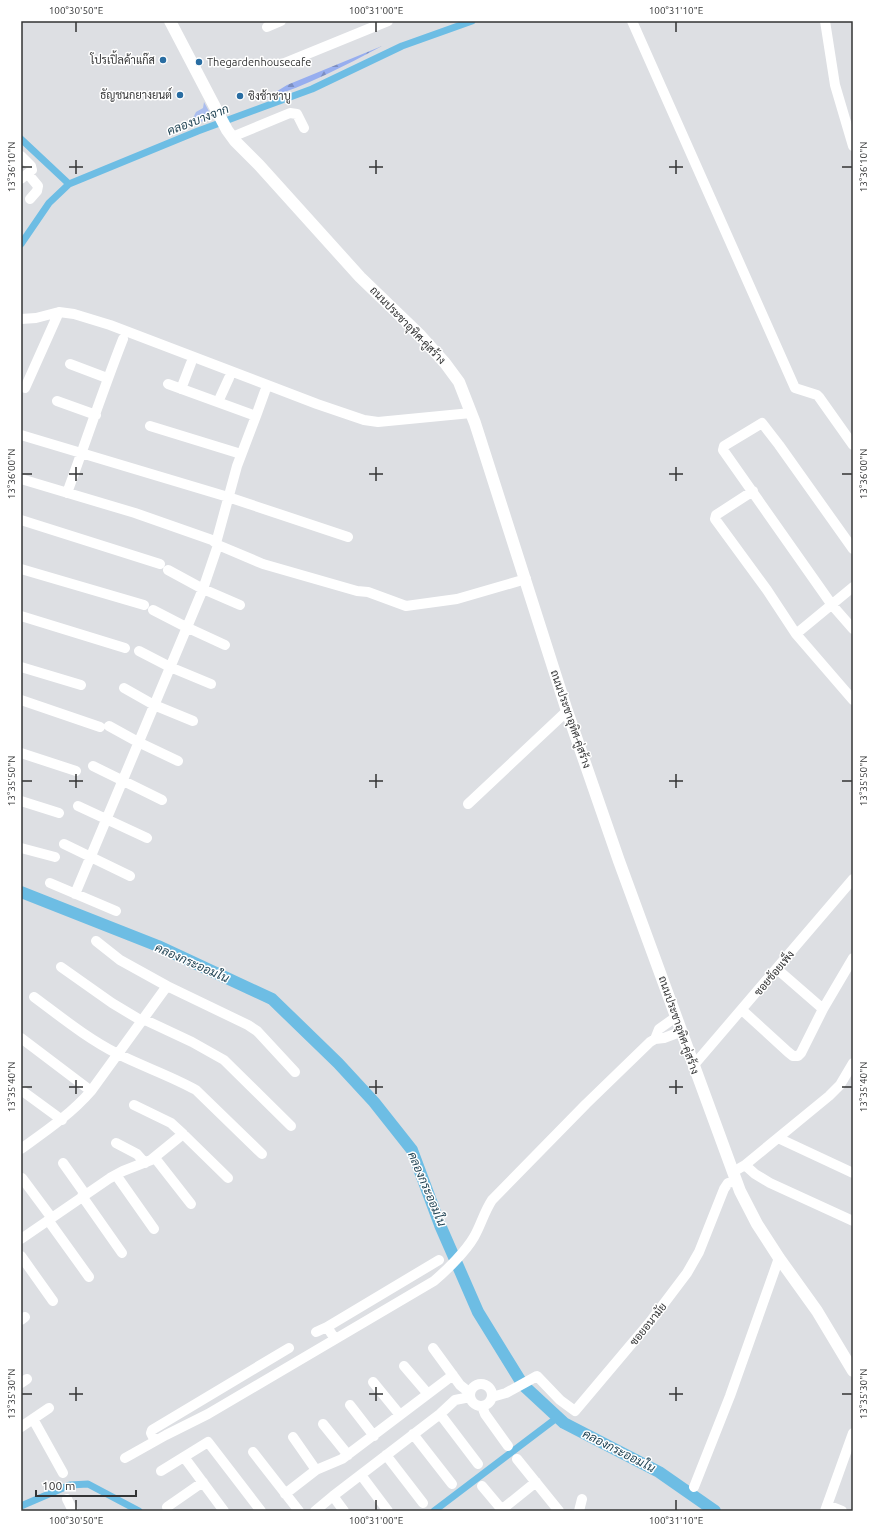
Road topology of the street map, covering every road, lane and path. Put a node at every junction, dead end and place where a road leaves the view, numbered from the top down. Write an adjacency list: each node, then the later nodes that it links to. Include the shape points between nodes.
1 (170, 21): 9 (main road, ถนนประชาอุทิศ-คู่สร้าง)
2 (281, 21): 6 (street)
3 (632, 21): 32 (street, via 794,388 817,395)
4 (825, 21): 10 (street, via 835,85)
5 (380, 23): 7 (street)
6 (267, 27)
7 (286, 63)
8 (304, 128): 9 (street, via 297,114 290,113)
9 (230, 133): 27 (main road, ถนนประชาอุทิศ-คู่สร้าง, via 360,276 445,363 459,382)
10 (853, 146)
11 (21, 156): 12 (street, via 31,166)
12 (27, 174): 13 (street, via 38,186)
13 (30, 199)
14 (59, 312): 15 (street); 22 (street); 27 (street, via 110,325 228,372 364,420 378,422)
15 (21, 319)
16 (122, 339): 19 (street)
17 (191, 362): 23 (street)
18 (70, 364): 19 (street)
19 (107, 378): 28 (street)
20 (229, 378): 26 (street)
21 (168, 384): 23 (street)
22 (26, 388)
23 (181, 389): 26 (street)
24 (264, 391): 29 (street)
25 (57, 401): 28 (street)
26 (218, 402): 29 (street)
27 (471, 413): 46 (main road, ถนนประชาอุทิศ-คู่สร้าง)
28 (96, 415): 33 (street)
29 (256, 416): 34 (street)
30 (150, 426): 34 (street)
31 (21, 435): 33 (street)
32 (853, 445)
33 (82, 453): 37 (street); 38 (street)
34 (241, 454): 38 (street)
35 (21, 479): 37 (street)
36 (752, 491): 42 (street, via 723,448 762,423); 50 (street); 54 (street, via 715,518)
37 (68, 493): 41 (street, via 135,513)
38 (228, 497): 40 (street); 41 (street)
39 (21, 520): 43 (street)
40 (348, 537)
41 (217, 544): 46 (street, via 263,564 368,592 406,606 456,599); 48 (street)
42 (853, 549)
43 (160, 564)
44 (21, 569): 52 (street, via 148,608)
45 (168, 570): 48 (street)
46 (526, 579): 66 (main road, ถนนประชาอุทิศ-คู่สร้าง)
47 (853, 587): 50 (street)
48 (203, 589): 49 (street); 52 (street)
49 (240, 605)
50 (832, 605): 53 (street); 54 (street)
51 (21, 616): 56 (street)
52 (186, 628): 55 (street); 59 (street)
53 (853, 629)
54 (796, 634): 64 (street)
55 (225, 645)
56 (125, 648)
57 (139, 651): 59 (street)
58 (21, 667): 61 (street)
59 (170, 667): 60 (street); 65 (street)
60 (211, 684)
61 (80, 685)
62 (124, 688): 65 (street)
63 (21, 700): 68 (street, via 105,727)
64 (853, 700)
65 (154, 705): 67 (street); 68 (street)
66 (567, 711): 76 (street); 98 (main road, ถนนประชาอุทิศ-คู่สร้าง)
67 (193, 721)
68 (138, 742): 70 (street); 73 (street)
69 (21, 753): 72 (street)
70 (178, 761)
71 (93, 766): 73 (street)
72 (76, 771)
73 (122, 780): 74 (street); 79 (street)
74 (162, 800)
75 (21, 801): 78 (street)
76 (468, 804)
77 (78, 806): 79 (street)
78 (59, 813)
79 (107, 820): 80 (street); 84 (street)
80 (147, 838)
81 (64, 844): 84 (street)
82 (21, 848): 83 (street)
83 (55, 857)
84 (91, 858): 85 (street); 88 (street)
85 (130, 876)
86 (853, 879): 93 (street, ซอยช้อยเพ็ง)
87 (50, 883): 88 (street)
88 (75, 894): 89 (street)
89 (116, 911)
90 (96, 941): 94 (street, via 120,960)
91 (853, 958): 96 (street)
92 (61, 966): 99 (street, via 112,1003)
93 (777, 969): 96 (street); 97 (street, ซอยช้อยเพ็ง)
94 (168, 986): 99 (street); 106 (street, via 257,1031)
95 (34, 997): 103 (street, via 90,1038)
96 (823, 1009): 97 (street, via 798,1056 793,1056)
97 (742, 1010): 105 (street, ซอยช้อยเพ็ง)
98 (676, 1017): 100 (main road, ถนนประชาอุทิศ-คู่สร้าง); 102 (street, via 659,1029)
99 (143, 1020): 103 (street); 112 (street, via 224,1060)
100 (680, 1032): 102 (street); 105 (main road, ถนนประชาอุทิศ-คู่สร้าง)
101 (21, 1038): 109 (street)
102 (655, 1039): 139 (street, via 591,1099 492,1200 472,1240 446,1270)
103 (118, 1054): 109 (street); 117 (street, via 196,1090)
104 (853, 1063): 107 (street)
105 (693, 1066): 124 (main road, ถนนประชาอุทิศ-คู่สร้าง)
106 (295, 1072)
107 (850, 1075): 114 (street, via 827,1098)
108 (21, 1090): 111 (street)
109 (91, 1091): 111 (street)
110 (134, 1105): 113 (street, via 172,1123)
111 (62, 1120): 116 (street)
112 (291, 1126)
113 (183, 1134): 118 (street); 126 (street)
114 (778, 1138): 121 (street); 122 (street)
115 (116, 1143): 120 (street, via 137,1154)
116 (23, 1144)
117 (262, 1154)
118 (155, 1158): 120 (street); 128 (street)
119 (64, 1163): 127 (street)
120 (145, 1163): 123 (street)
121 (745, 1165): 124 (street); 130 (street, via 770,1183)
122 (853, 1172)
123 (116, 1175): 127 (street); 131 (street)
124 (734, 1176): 135 (main road, ถนนประชาอุทิศ-คู่สร้าง, via 754,1217); 156 (street, ซอยอนามัย, via 724,1189 699,1252 682,1281 575,1411 560,1400 537,1376 506,1393)
125 (22, 1178): 129 (street)
126 (228, 1178)
127 (83, 1195): 129 (street); 133 (street)
128 (191, 1204)
129 (49, 1219): 132 (street); 138 (street)
130 (853, 1221)
131 (154, 1229)
132 (21, 1239)
133 (122, 1253)
134 (21, 1256): 141 (street)
135 (779, 1258): 150 (main road, ถนนประชาอุทิศ-คู่สร้าง, via 817,1311); 188 (street, via 730,1396)
136 (439, 1260): 137 (street)
137 (412, 1276): 139 (street); 140 (street)
138 (89, 1278)
139 (420, 1289): 142 (street)
140 (372, 1300): 142 (street); 143 (street)
141 (53, 1301)
142 (380, 1313): 145 (street)
143 (327, 1327): 144 (street); 145 (street)
144 (316, 1332)
145 (335, 1339): 152 (street)
146 (289, 1348): 149 (street)
147 (433, 1348): 151 (street)
148 (404, 1366): 154 (street)
149 (253, 1370): 152 (street); 160 (street)
150 (853, 1371)
151 (453, 1375): 154 (street); 155 (street)
152 (262, 1382): 164 (street)
153 (373, 1382): 162 (street)
154 (428, 1394): 162 (street)
155 (470, 1395): 156 (street, via 474,1386 485,1384 490,1388); 158 (street, via 474,1403); 161 (street, via 455,1400)
156 (492, 1397): 158 (street, via 488,1404)
157 (350, 1405): 169 (street)
158 (482, 1406): 172 (street)
159 (49, 1408): 163 (street)
160 (184, 1410): 164 (street); 171 (street, via 152,1430)
161 (440, 1414): 168 (street); 179 (street)
162 (400, 1415): 169 (street)
163 (33, 1419): 166 (street); 182 (street)
164 (191, 1422): 171 (street)
165 (323, 1424): 174 (street)
166 (21, 1427)
167 (853, 1432): 195 (street)
168 (414, 1434): 175 (street); 186 (street)
169 (374, 1436): 174 (street)
170 (293, 1437): 180 (street)
171 (155, 1441): 177 (street)
172 (508, 1446)
173 (253, 1452): 189 (street)
174 (348, 1455): 180 (street)
175 (386, 1455): 183 (street); 193 (street)
176 (184, 1457): 181 (street); 184 (street); 198 (street, via 208,1442)
177 (125, 1458)
178 (517, 1459): 185 (street)
179 (478, 1464)
180 (316, 1470): 189 (street)
181 (161, 1471)
182 (63, 1473)
183 (360, 1475): 190 (street); 202 (street)
184 (203, 1482): 194 (street); 196 (street)
185 (536, 1482): 203 (street); 204 (street)
186 (452, 1484)
187 (482, 1486): 203 (street)
188 (694, 1487)
189 (285, 1494): 199 (street)
190 (333, 1496): 200 (street); 201 (street)
191 (67, 1498): 197 (street)
192 (582, 1499): 205 (street)
193 (423, 1503)
194 (167, 1508)
195 (826, 1508): 206 (street)
196 (221, 1510)
197 (74, 1511)
198 (261, 1511)
199 (298, 1511)
200 (315, 1511)
201 (344, 1511)
202 (388, 1511)
203 (502, 1511)
204 (559, 1511)
205 (579, 1511)
206 (842, 1511)

